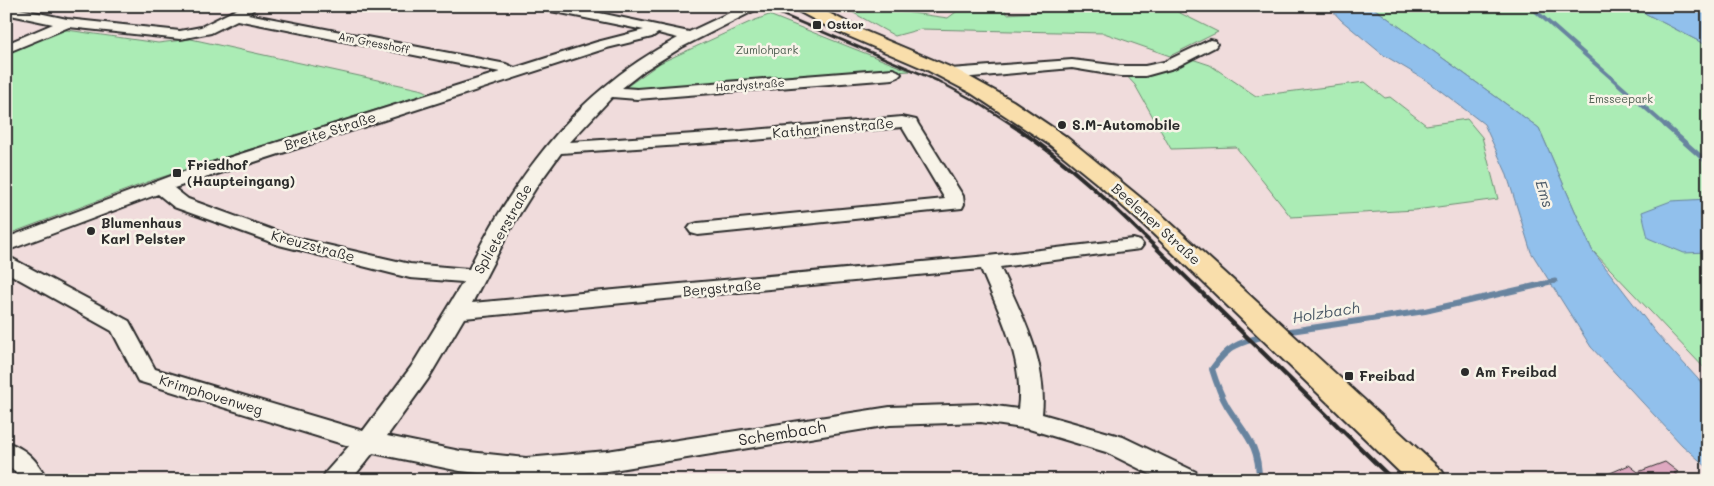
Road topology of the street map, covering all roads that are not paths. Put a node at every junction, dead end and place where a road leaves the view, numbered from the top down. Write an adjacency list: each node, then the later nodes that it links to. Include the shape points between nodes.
1 (254, 6): 9 (street)
2 (546, 6): 13 (street)
3 (756, 6): 7 (street, Splieterstraße)
4 (763, 6): 11 (street, Splieterstraße)
5 (802, 6): 12 (main road, Beelener Straße)
6 (814, 6): 12 (main road, Beelener Straße)
7 (738, 9): 11 (street, Splieterstraße)
8 (6, 10): 10 (street)
9 (235, 16): 10 (street, via 192,34); 17 (street, Am Gresshoff)
10 (67, 23): 16 (street)
11 (718, 25): 14 (street, Splieterstraße)
12 (841, 25): 19 (main road, Beelener Straße)
13 (656, 28): 14 (street); 17 (street, Breite Straße, via 647,34)
14 (692, 37): 20 (street, Splieterstraße, via 642,66)
15 (1210, 44): 19 (street, via 1169,65 1145,71 1072,64)
16 (6, 49)
17 (513, 73): 22 (street, Breite Straße)
18 (893, 74): 20 (street, Hardystraße, via 637,94)
19 (950, 74): 36 (main road, Beelener Straße, via 1030,121 1082,159 1155,222)
20 (607, 92): 21 (street, Splieterstraße)
21 (556, 148): 23 (street, Katharinenstraße, via 902,122 910,124 954,196 955,204); 28 (street, Splieterstraße, via 520,196)
22 (160, 186): 24 (street, Breite Straße); 28 (street, Kreuzstraße, via 181,203 286,241 410,270)
23 (698, 229)
24 (6, 244)
25 (1133, 246): 26 (street, Bergstraße)
26 (988, 262): 29 (street, Bergstraße); 30 (street, via 1028,360 1032,407)
27 (6, 263): 31 (street, Krimphovenweg, via 121,326 146,375)
28 (476, 276): 29 (street, Splieterstraße)
29 (456, 312): 31 (street, Splieterstraße, via 430,359)
30 (1029, 420): 31 (street, Schembach, via 981,413 890,416 608,461 526,468 460,461); 35 (street, Schembach, via 1114,444)
31 (368, 442): 34 (street, Splieterstraße)
32 (6, 452): 33 (street, via 24,464)
33 (34, 480)
34 (335, 480)
35 (1187, 480)
36 (1430, 480)

